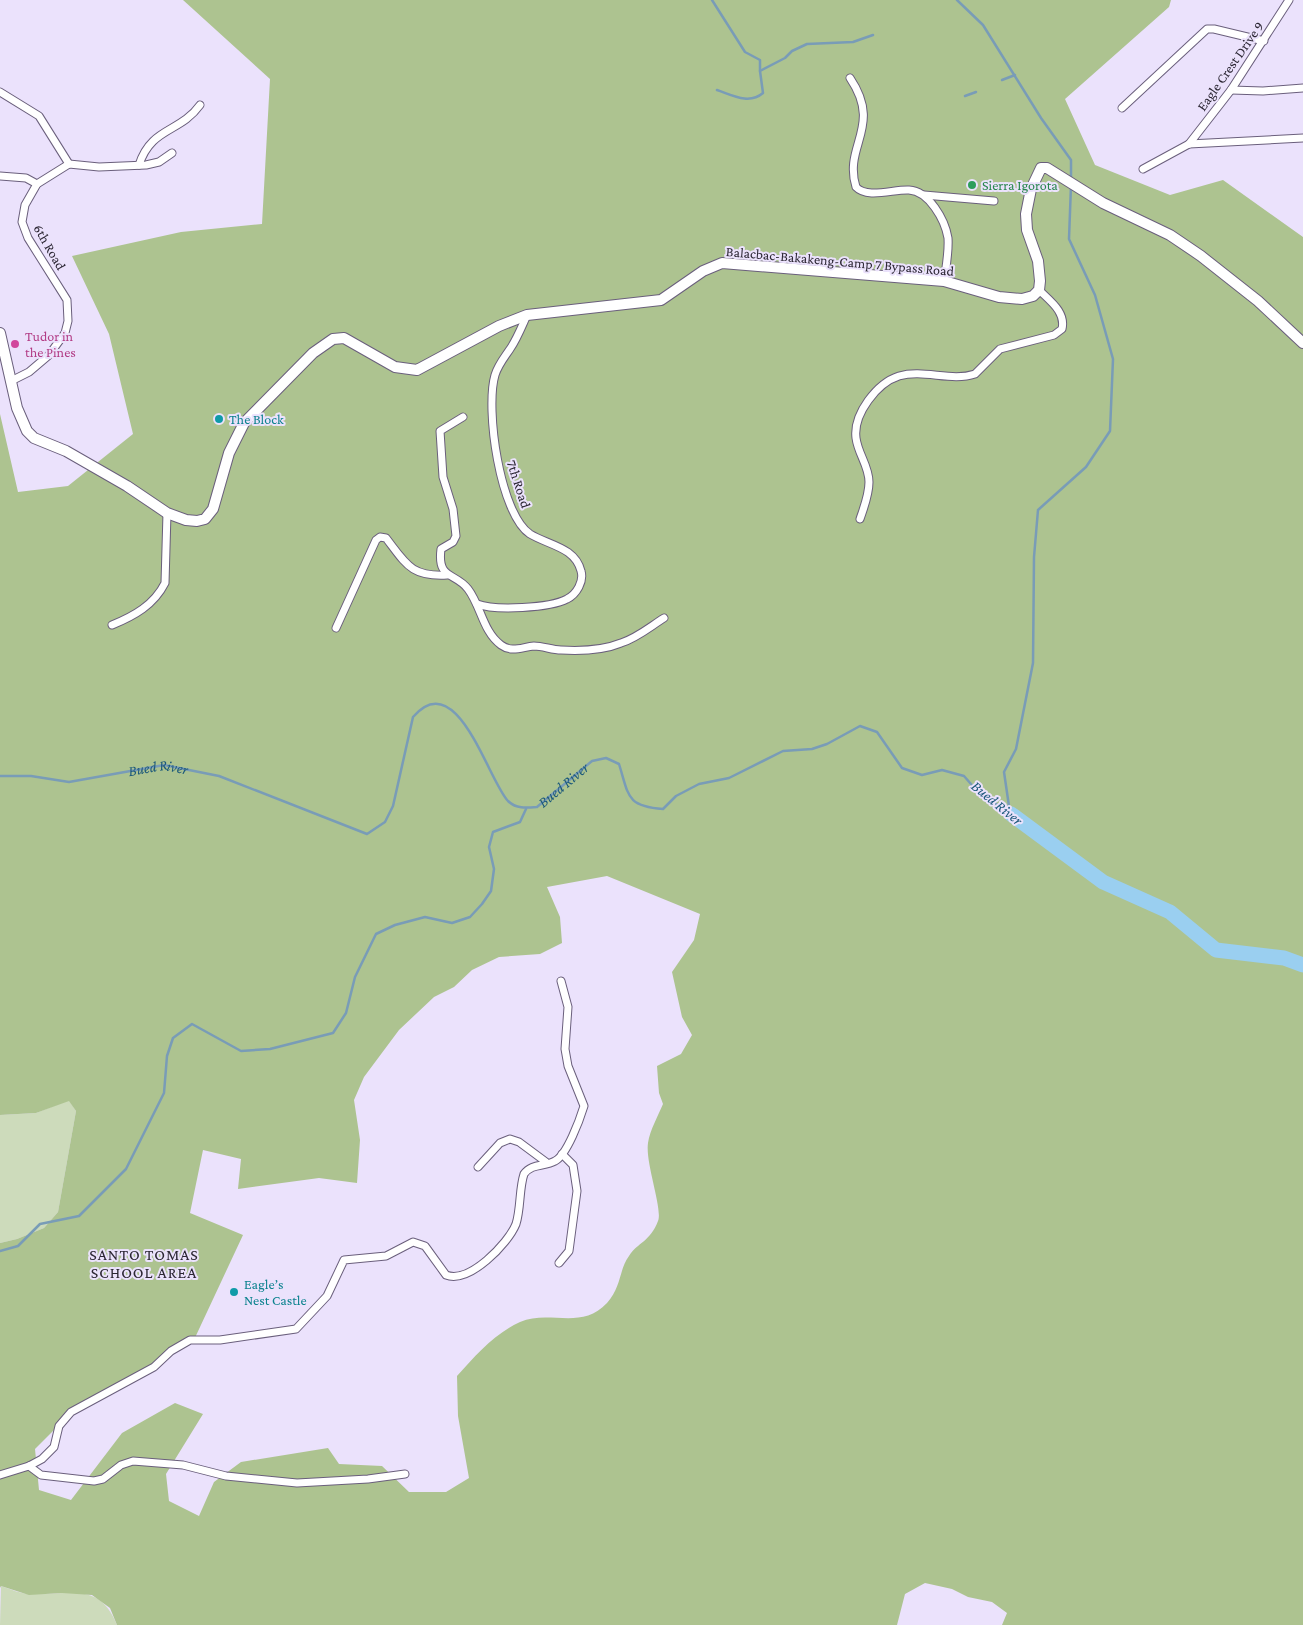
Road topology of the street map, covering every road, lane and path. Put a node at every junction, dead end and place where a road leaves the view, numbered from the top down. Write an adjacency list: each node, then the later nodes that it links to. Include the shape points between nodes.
1 (1289, 0): 2 (street, Eagle Crest Drive 9)
2 (1264, 41): 5 (street, Eagle Crest Drive 9); 8 (street, via 1207,29)
3 (850, 78): 17 (street, via 859,91 865,110 854,163 856,187 863,192 911,190)
4 (1302, 86): 5 (street, via 1263,91)
5 (1232, 90): 10 (street, Eagle Crest Drive 9)
6 (0, 92): 12 (street, via 39,116)
7 (200, 105): 13 (street, via 194,114 153,140)
8 (1122, 108)
9 (1303, 138): 10 (street)
10 (1189, 144): 14 (street)
11 (172, 153): 13 (street, via 159,162)
12 (69, 164): 13 (street, via 98,167); 16 (street, 6th Road)
13 (139, 165)
14 (1143, 169)
15 (0, 176): 16 (street, via 26,178)
16 (37, 184): 24 (street, 6th Road, via 25,205 22,222 28,238 67,300 68,321 65,333 49,355 29,372)
17 (924, 195): 18 (street); 19 (street, via 942,220 948,237)
18 (994, 201)
19 (944, 281): 20 (main road, Balacbac-Bakakeng-Camp 7 Bypass Road, via 1000,297 1022,299); 21 (main road, Balacbac-Bakakeng-Camp 7 Bypass Road, via 722,263 703,271 661,300)
20 (1039, 290): 23 (main road, via 1038,261 1027,230 1026,214 1030,189 1041,168 1047,168 1103,203 1170,235 1201,256 1258,301); 27 (street, via 1064,322 1054,336 1000,349 975,374 899,376 880,386 856,430 869,483)
21 (527, 315): 26 (main road, Balacbac-Bakakeng-Camp 7 Bypass Road, via 499,326 417,370 395,367 344,338 333,339 313,353 244,423 229,453 213,509 205,519 186,520); 29 (street, 7th Road, via 495,377 492,416 496,452 513,511 520,524 530,534 571,555 582,573 581,584 575,594 556,603 491,607)
22 (0, 334): 24 (main road, Balacbac-Bakakeng-Camp 7 Bypass Road)
23 (1303, 343)
24 (11, 381): 26 (main road, Balacbac-Bakakeng-Camp 7 Bypass Road, via 16,408 34,438 66,451 127,486)
25 (463, 417): 28 (street, via 440,431 443,477 453,508 456,536 453,542 441,549 440,561)
26 (167, 514): 31 (street, via 167,574 160,593 136,614)
27 (860, 519)
28 (447, 575): 29 (street, via 464,584); 32 (street, via 424,574 408,567 386,538 380,537)
29 (477, 604): 30 (street, via 493,636 509,649 605,647 622,643)
30 (664, 618)
31 (112, 625)
32 (336, 628)
33 (562, 981): 34 (street, via 568,1012 565,1049 572,1079 584,1105)
34 (562, 1154): 35 (street, via 555,1162); 37 (street, via 573,1165 577,1190 570,1251)
35 (546, 1162): 36 (street, via 510,1139 500,1143); 38 (street, via 524,1174 516,1224 506,1242 471,1272 457,1277 446,1275 425,1246 413,1242 386,1256 344,1260 327,1296 296,1329 220,1340 190,1340 181,1344 154,1368 71,1412 59,1426 54,1447)
36 (478, 1167)
37 (558, 1263)
38 (29, 1466): 39 (street, via 41,1475 94,1481 133,1461 183,1465 226,1476 297,1482); 40 (street)
39 (406, 1474)
40 (0, 1475)

